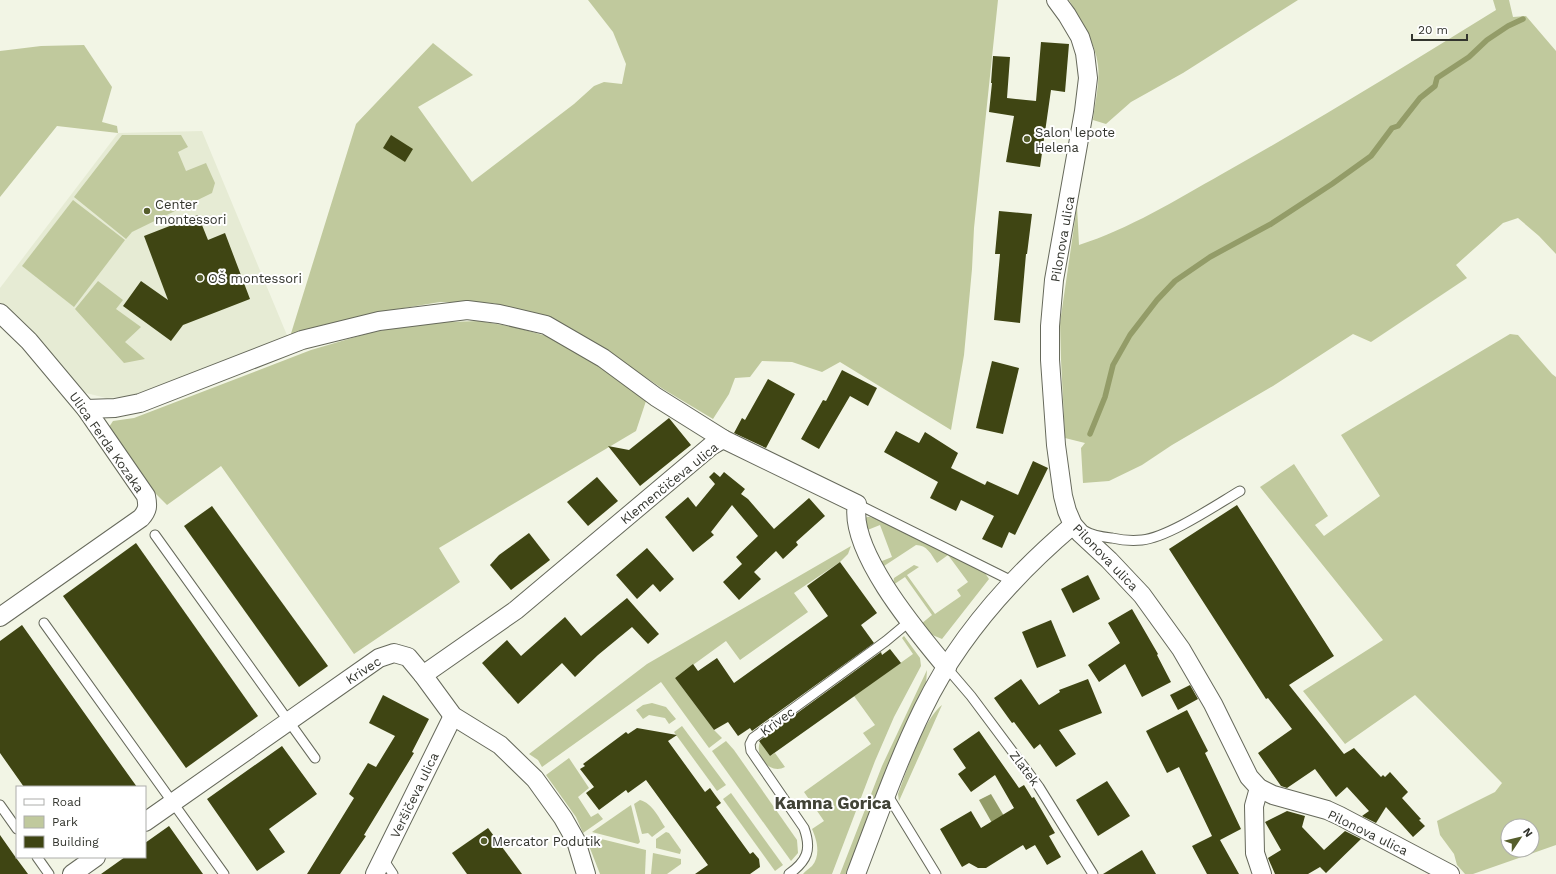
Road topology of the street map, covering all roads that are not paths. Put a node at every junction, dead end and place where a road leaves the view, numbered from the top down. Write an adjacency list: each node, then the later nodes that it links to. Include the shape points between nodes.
1 (1056, 0): 7 (street, Pilonova ulica, via 1080,37 1088,78 1054,280 1050,326 1056,445 1063,496)
2 (0, 314): 3 (street, Ulica Ferda Kozaka, via 29,341)
3 (86, 409): 4 (street, via 140,404 302,340 379,321 467,310 499,314 546,325 603,358 656,397); 10 (street, Ulica Ferda Kozaka, via 146,496 147,511 141,518)
4 (723, 439): 6 (street, Klemenčičeva ulica); 14 (street, Klemenčičeva ulica, via 711,446 516,610)
5 (1240, 491): 7 (lane, via 1183,524 1161,535 1143,540 1101,537)
6 (857, 504): 9 (lane); 11 (street, via 857,525 870,558 880,578)
7 (1074, 525): 9 (street); 18 (street, Pilonova ulica, via 1142,596 1181,649 1213,704 1249,777)
8 (155, 535): 16 (lane)
9 (1012, 581): 13 (street, via 972,630)
10 (0, 617)
11 (910, 621): 13 (street); 32 (lane, Krivec, via 753,738 750,744 751,751 804,828 808,838 805,860)
12 (44, 623): 20 (lane)
13 (947, 668): 19 (street, via 924,708); 35 (lane, Zlatek, via 1039,787)
14 (423, 676): 15 (street, Krivec); 16 (street, Krivec, via 408,657 394,653 379,658)
15 (453, 716): 26 (street, Veršičeva ulica); 31 (street, Krivec, via 500,745 535,779 576,841)
16 (289, 720): 17 (lane); 20 (street, Krivec)
17 (315, 758)
18 (1259, 788): 36 (street, via 1254,806 1255,853); 37 (street, Pilonova ulica, via 1327,810)
19 (887, 794): 33 (street); 34 (lane)
20 (173, 802): 22 (street, Krivec); 29 (lane)
21 (0, 805): 23 (lane)
22 (146, 821)
23 (16, 828)
24 (38, 858): 27 (lane)
25 (95, 858): 28 (street)
26 (379, 867): 30 (lane)
27 (49, 874)
28 (72, 874)
29 (224, 874)
30 (393, 874)
31 (586, 874)
32 (789, 874)
33 (856, 874)
34 (936, 874)
35 (1093, 874)
36 (1262, 874)
37 (1450, 874)

